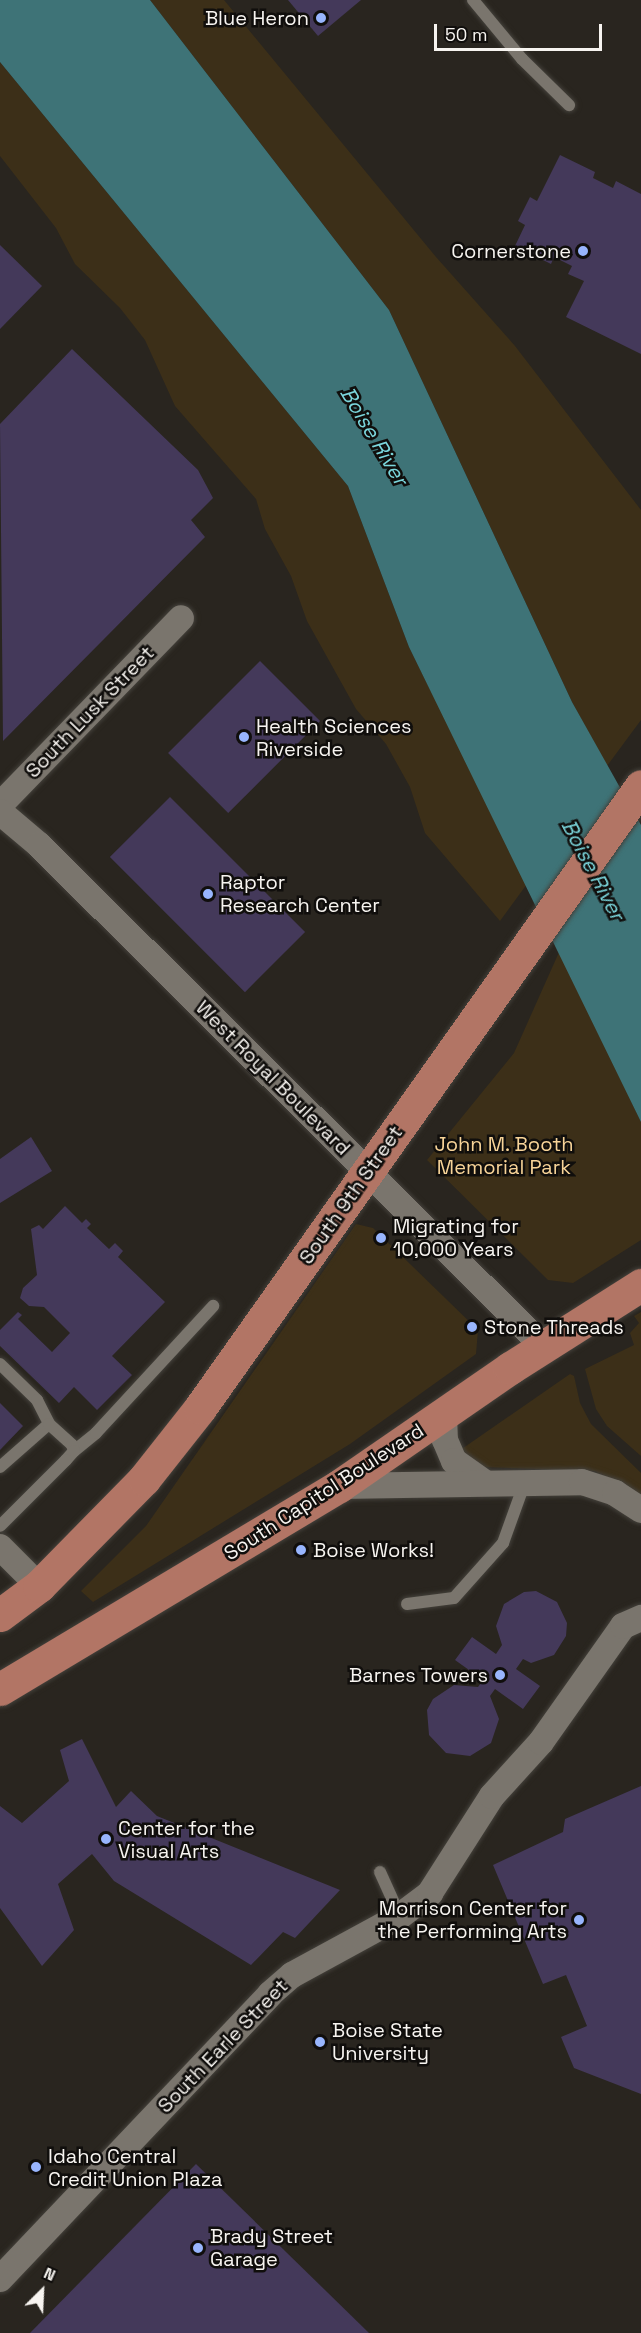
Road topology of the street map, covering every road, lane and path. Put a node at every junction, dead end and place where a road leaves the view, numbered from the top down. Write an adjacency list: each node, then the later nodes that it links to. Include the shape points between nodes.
1 (473, 0): 2 (lane, via 522,59)
2 (569, 105)
3 (181, 618): 5 (street, South Lusk Street)
4 (641, 786): 7 (main road, South 9th Street)
5 (0, 805)
6 (0, 812): 7 (street, West Royal Boulevard, via 39,844)
7 (368, 1173): 10 (street, West Royal Boulevard); 22 (main road, South 9th Street, via 151,1470)
8 (631, 1291): 10 (main road, South Capitol Boulevard)
9 (213, 1306): 14 (lane, via 96,1433)
10 (544, 1347): 12 (main road, South Capitol Boulevard)
11 (0, 1364): 13 (lane, via 37,1400)
12 (444, 1414): 17 (street, via 445,1440 454,1461); 18 (main road, South Capitol Boulevard)
13 (49, 1424): 14 (lane, via 67,1438); 15 (lane)
14 (74, 1451): 20 (lane)
15 (0, 1467)
16 (526, 1481): 17 (street); 19 (street, via 598,1485); 23 (lane, via 503,1543 454,1598)
17 (485, 1483): 18 (street)
18 (339, 1486): 26 (main road, South Capitol Boulevard)
19 (641, 1510)
20 (0, 1526)
21 (0, 1547): 22 (street)
22 (39, 1586): 24 (main road)
23 (407, 1604)
24 (0, 1615)
25 (641, 1618): 28 (street, South Earle Street, via 623,1626 541,1742 492,1796 446,1872 429,1893)
26 (0, 1689)
27 (380, 1872): 28 (lane)
28 (400, 1916): 29 (street, South Earle Street, via 316,1960 270,1994)
29 (0, 2279)

